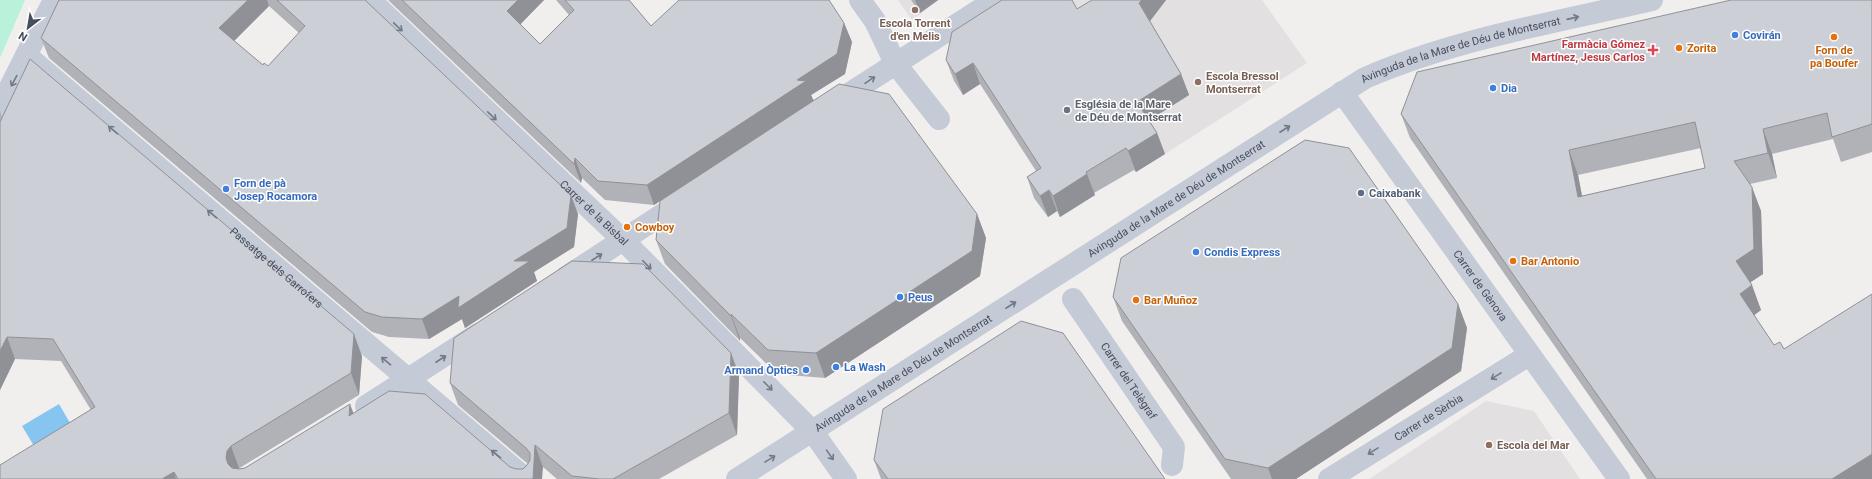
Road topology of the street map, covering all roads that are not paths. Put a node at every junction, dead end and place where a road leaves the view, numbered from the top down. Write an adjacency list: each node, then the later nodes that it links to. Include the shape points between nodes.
1 (54, 0): 6 (street)
2 (370, 0): 13 (street, Carrer de la Bisbal, one-way to 13)
3 (860, 0): 7 (street, via 875,21)
4 (995, 0): 7 (street)
5 (1652, 0): 8 (street, Avinguda de la Mare de Déu de Montserrat, one-way to 5, via 1396,64 1447,48)
6 (27, 56): 9 (street, one-way to 9); 18 (street, Passatge dels Garrofers, one-way to 6)
7 (895, 63): 10 (street, one-way to 7); 11 (street)
8 (1342, 92): 17 (street, Carrer de Gènova); 20 (street, Avinguda de la Mare de Déu de Montserrat, one-way to 8)
9 (0, 107)
10 (819, 113)
11 (939, 119)
12 (701, 189): 13 (street)
13 (623, 240): 14 (street, one-way to 13); 20 (street, Carrer de la Bisbal, one-way to 20)
14 (549, 288)
15 (1073, 299): 21 (street, Carrer del Telègraf, via 1174,447)
16 (497, 322): 18 (street, one-way to 16)
17 (1529, 355): 25 (street, Carrer de Sèrbia, one-way to 25); 26 (street, Carrer de Gènova)
18 (408, 380): 19 (street); 22 (street, Passatge dels Garrofers, one-way to 18)
19 (347, 417)
20 (813, 432): 23 (street, Avinguda de la Mare de Déu de Montserrat, one-way to 20); 24 (street, Carrer de la Bisbal, one-way to 24)
21 (1172, 466)
22 (526, 479)
23 (737, 479)
24 (846, 479)
25 (1329, 479)
26 (1619, 479)

